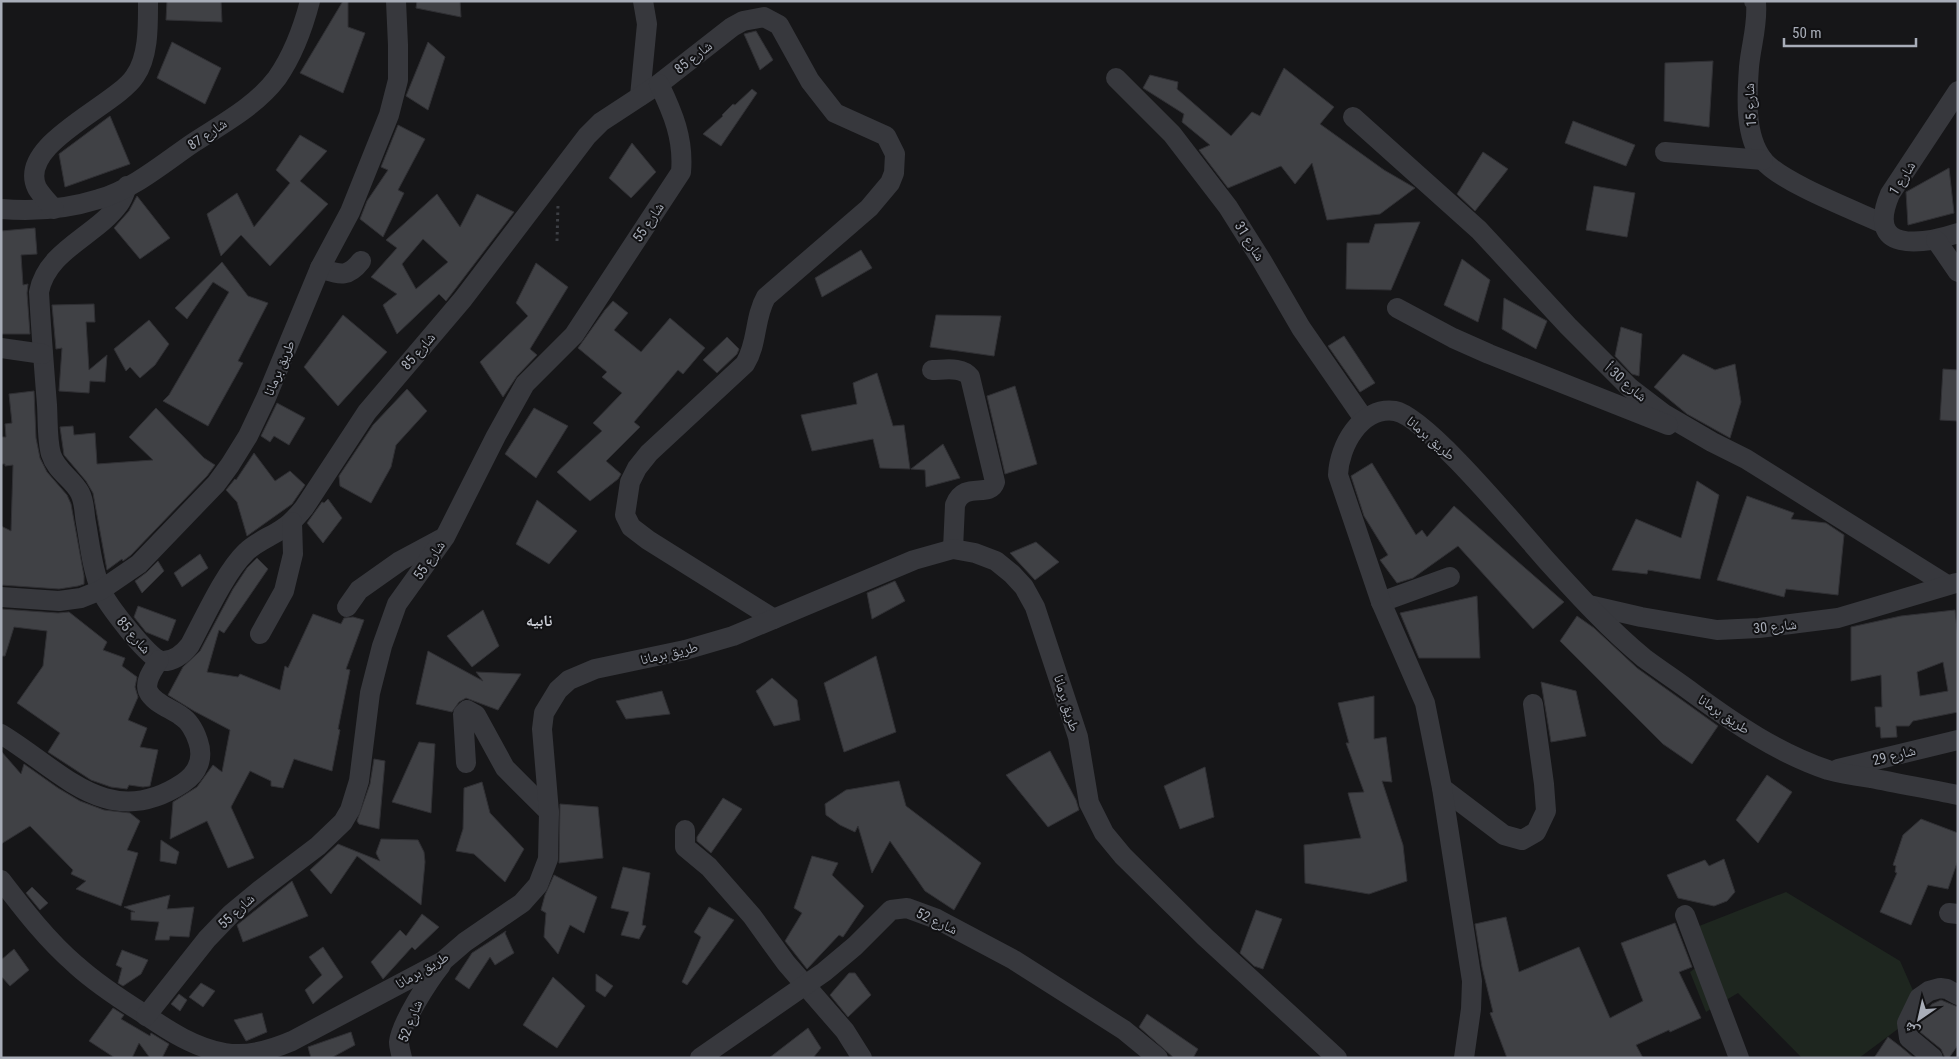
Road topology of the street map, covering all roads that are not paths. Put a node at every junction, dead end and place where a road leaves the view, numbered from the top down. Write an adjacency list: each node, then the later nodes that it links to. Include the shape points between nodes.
1 (148, 1): 15 (street, via 148,29 136,76 40,155 35,169 36,187)
2 (310, 1): 13 (street, شارع 87, via 288,60 260,96 154,171)
3 (396, 1): 20 (street, طريق برمانا, via 398,80 389,115 350,212)
4 (643, 1): 9 (street, via 647,24)
5 (1754, 1): 12 (street, شارع 15, via 1757,14 1749,67 1749,114 1753,139)
6 (1116, 78): 26 (street, شارع 31, via 1172,134 1228,207 1301,328)
7 (659, 84): 9 (street, شارع 85); 29 (street, شارع 55, via 679,131 681,172 574,336 525,384); 38 (street, شارع 85, via 732,27 764,17 779,25 810,81 835,113 886,136 895,154 890,183 870,208 766,297 758,316 752,353 745,364 649,453 636,468 630,482 625,515 631,527)
8 (1958, 90): 16 (street, شارع 1, via 1890,194 1884,208)
9 (640, 96): 28 (street, شارع 85, via 587,136 464,299 367,412)
10 (1352, 117): 27 (street, شارع 30 أ, via 1479,230 1630,388 1664,414)
11 (1665, 152): 12 (street)
12 (1763, 160): 16 (street, شارع 15, via 1800,186)
13 (127, 186): 15 (street, شارع 87, via 100,199); 24 (street, شارع 85, via 120,203 109,215 54,261 41,279 38,292)
14 (1, 209): 15 (street, شارع 87)
15 (54, 209)
16 (1884, 224): 18 (street, via 1889,234 1904,242)
17 (1958, 233): 18 (street)
18 (1936, 240): 21 (street)
19 (361, 262): 20 (street, via 349,273 340,274)
20 (320, 268): 33 (street, طريق برمانا, via 266,398 230,465 216,484 139,564)
21 (1958, 272)
22 (1397, 308): 27 (street, via 1489,354)
23 (1, 348): 24 (street)
24 (43, 354): 33 (street, شارع 85, via 50,454 55,465 80,493)
25 (932, 370): 30 (street, via 961,370 970,377 995,482 990,489 966,492 957,499)
26 (1364, 419): 35 (street, via 1344,447 1338,475); 37 (street, طريق برمانا, via 1374,413 1395,411 1412,418 1448,452)
27 (1712, 442): 32 (street, شارع 30 أ)
28 (292, 522): 39 (street, via 293,554 284,591); 40 (street, شارع 85, via 246,552 233,568 182,654)
29 (445, 537): 36 (street, via 400,561 359,590); 55 (street, شارع 55, via 397,604 389,624 370,693 359,781 343,822 318,846 231,914)
30 (953, 549): 38 (street, طريق برمانا, via 914,560); 60 (street, طريق برمانا, via 996,561 1024,587 1035,606 1078,737 1089,803 1104,833 1205,937)
31 (1450, 577): 35 (street)
32 (1952, 584): 37 (street, شارع 30, via 1838,618 1759,628 1717,630)
33 (101, 590): 34 (street, طريق برمانا, via 81,598 59,601); 40 (street, شارع 85, via 121,621)
34 (1, 597)
35 (1381, 602): 46 (street, via 1425,703)
36 (348, 606)
37 (1589, 606): 45 (street, طريق برمانا, via 1646,659 1737,725 1797,758)
38 (774, 618): 48 (street, طريق برمانا, via 723,639 595,669 569,680 558,690 544,713 542,729)
39 (260, 634)
40 (159, 660): 42 (street, via 148,680 148,690 152,697 184,717 196,736 201,753 191,777 150,800 126,801 91,794)
41 (1533, 704): 46 (street, via 1546,810 1536,832 1522,840 1504,836)
42 (1, 734)
43 (1958, 740): 45 (street, شارع 29)
44 (466, 763): 48 (street, via 464,714 467,710 476,715 505,768)
45 (1831, 770): 47 (street, طريق برمانا)
46 (1442, 788): 61 (street, via 1472,981)
47 (1958, 795)
48 (549, 812): 52 (street, طريق برمانا, via 548,859 538,885 522,903 465,942)
49 (685, 830): 53 (street, via 685,847 709,867 752,916)
50 (1, 880): 55 (street, طريق برمانا, via 76,966)
51 (1685, 915): 62 (street)
52 (444, 961): 55 (street, طريق برمانا, via 292,1041 261,1052 228,1053 208,1049); 56 (street, شارع 52, via 425,984 406,1024 399,1042)
53 (805, 985): 57 (street, شارع 52); 58 (street, via 845,1031); 59 (street, شارع 52, via 849,951 890,910 907,908 937,919 1014,960 1124,1030)
54 (1958, 996): 63 (street, via 1947,989 1929,991 1919,998 1907,1023 1909,1038)
55 (146, 1016)
56 (402, 1058)
57 (700, 1058)
58 (862, 1058)
59 (1158, 1058)
60 (1337, 1058)
61 (1464, 1058)
62 (1740, 1058)
63 (1933, 1058)

